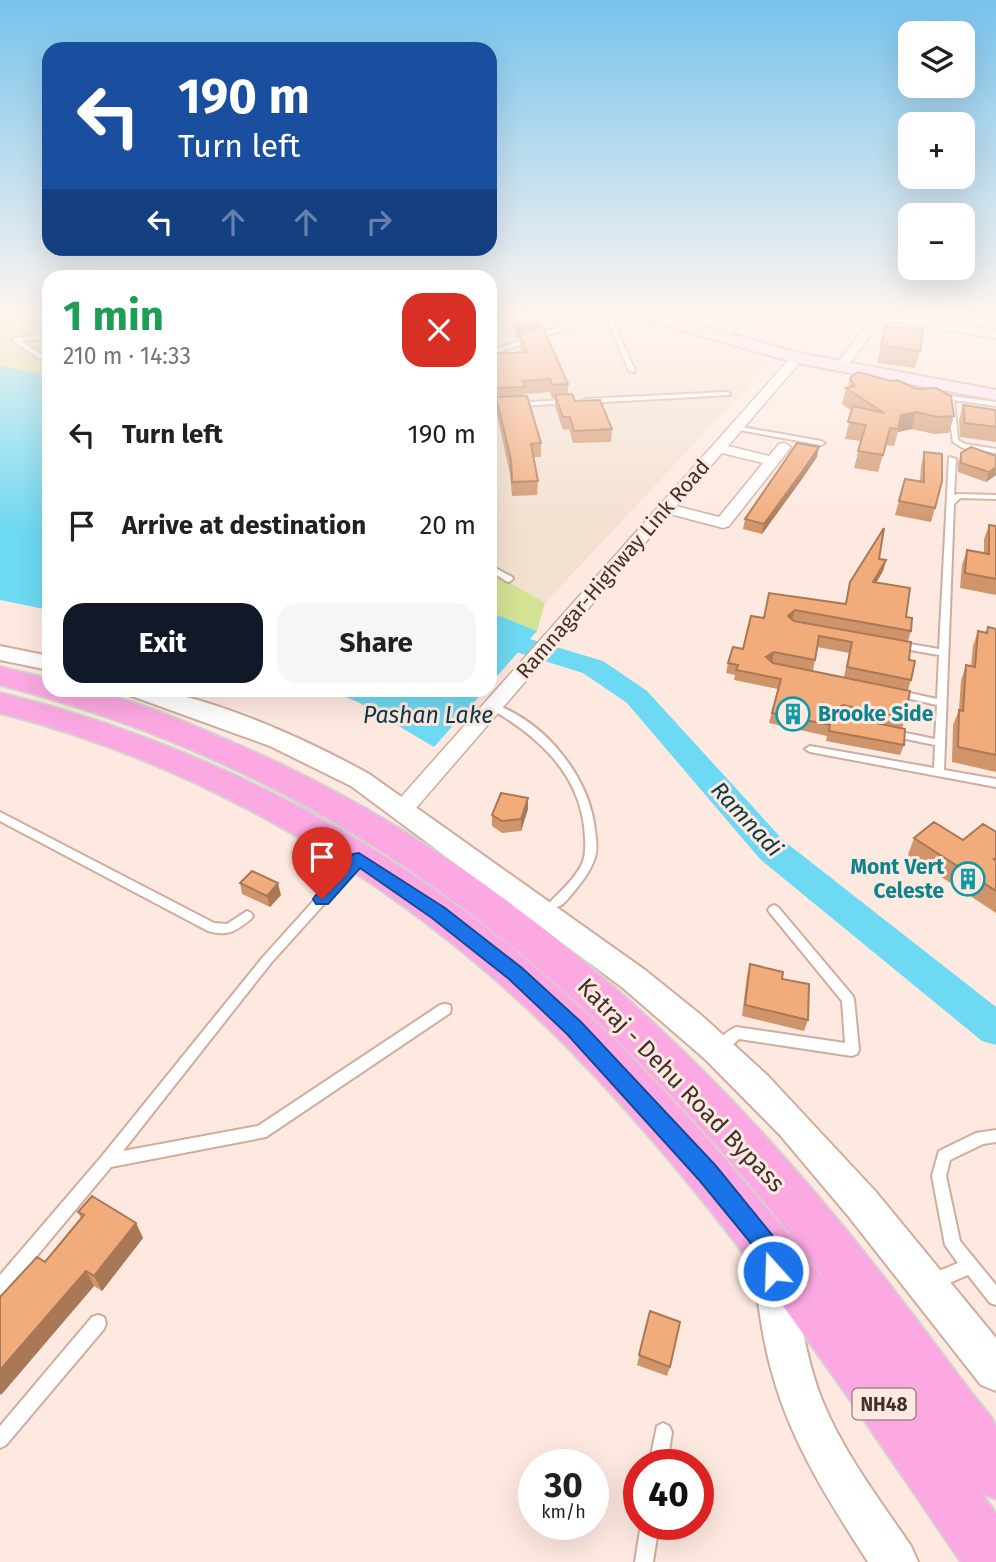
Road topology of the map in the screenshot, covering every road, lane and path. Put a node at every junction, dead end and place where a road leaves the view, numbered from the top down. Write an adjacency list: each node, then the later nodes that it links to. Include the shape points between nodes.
1 (774, 385): 7 (street, Ramnagar-Highway Link Road)
2 (940, 385): 4 (main road)
3 (727, 394): 6 (lane)
4 (996, 395)
5 (996, 404): 11 (lane, via 950,398 955,441)
6 (497, 407)
7 (736, 428): 8 (lane); 10 (street, Ramnagar-Highway Link Road)
8 (821, 443)
9 (784, 447): 13 (street)
10 (719, 448): 13 (street); 16 (street, Ramnagar-Highway Link Road)
11 (996, 451)
12 (952, 459): 15 (lane)
13 (773, 461): 16 (street, via 723,523)
14 (996, 497): 15 (lane, via 958,496)
15 (950, 503): 21 (lane)
16 (667, 508): 30 (street, Ramnagar-Highway Link Road)
17 (497, 572): 18 (lane)
18 (509, 579)
19 (893, 644): 21 (lane)
20 (0, 653): 22 (street)
21 (944, 653): 29 (lane)
22 (42, 662)
23 (0, 676): 24 (highway)
24 (42, 686)
25 (889, 692): 29 (lane)
26 (77, 697): 56 (highway, Katraj - Dehu Road Bypass / NH48, via 169,727 260,766 335,806 467,890 547,950 676,1072 808,1219)
27 (158, 697): 36 (street, via 298,750 360,780)
28 (0, 703): 38 (highway, Katraj - Dehu Road Bypass / NH48, via 146,748 223,781)
29 (942, 703): 32 (lane)
30 (494, 707): 36 (street, Ramnagar-Highway Link Road); 39 (lane, via 519,720 561,760 579,783 589,811 590,856 572,887)
31 (877, 730): 32 (lane)
32 (940, 743): 34 (lane)
33 (810, 749): 34 (lane)
34 (939, 772): 35 (lane)
35 (996, 783)
36 (402, 810): 43 (street, via 639,980)
37 (0, 816): 41 (lane, via 212,928 229,929)
38 (359, 859): 45 (lane, via 267,960); 46 (highway, Katraj - Dehu Road Bypass / NH48, via 516,974 574,1028 700,1164)
39 (555, 904)
40 (774, 910): 43 (lane, via 848,999 852,1050 736,1033)
41 (247, 916)
42 (445, 1009): 45 (lane, via 261,1132)
43 (718, 1049): 48 (street, via 798,1132)
44 (996, 1136): 47 (lane, via 981,1138 944,1156 939,1176 953,1245)
45 (107, 1161): 49 (lane)
46 (769, 1249): 59 (street, via 790,1363 811,1423 833,1467); 60 (highway, Katraj - Dehu Road Bypass / NH48)
47 (970, 1266): 48 (lane); 50 (lane)
48 (928, 1284): 52 (street)
49 (0, 1287)
50 (996, 1297)
51 (98, 1323): 54 (lane)
52 (996, 1370)
53 (663, 1432): 55 (lane)
54 (0, 1439)
55 (660, 1449)
56 (996, 1471)
57 (647, 1540): 58 (lane)
58 (644, 1562)
59 (895, 1562)
60 (996, 1562)

